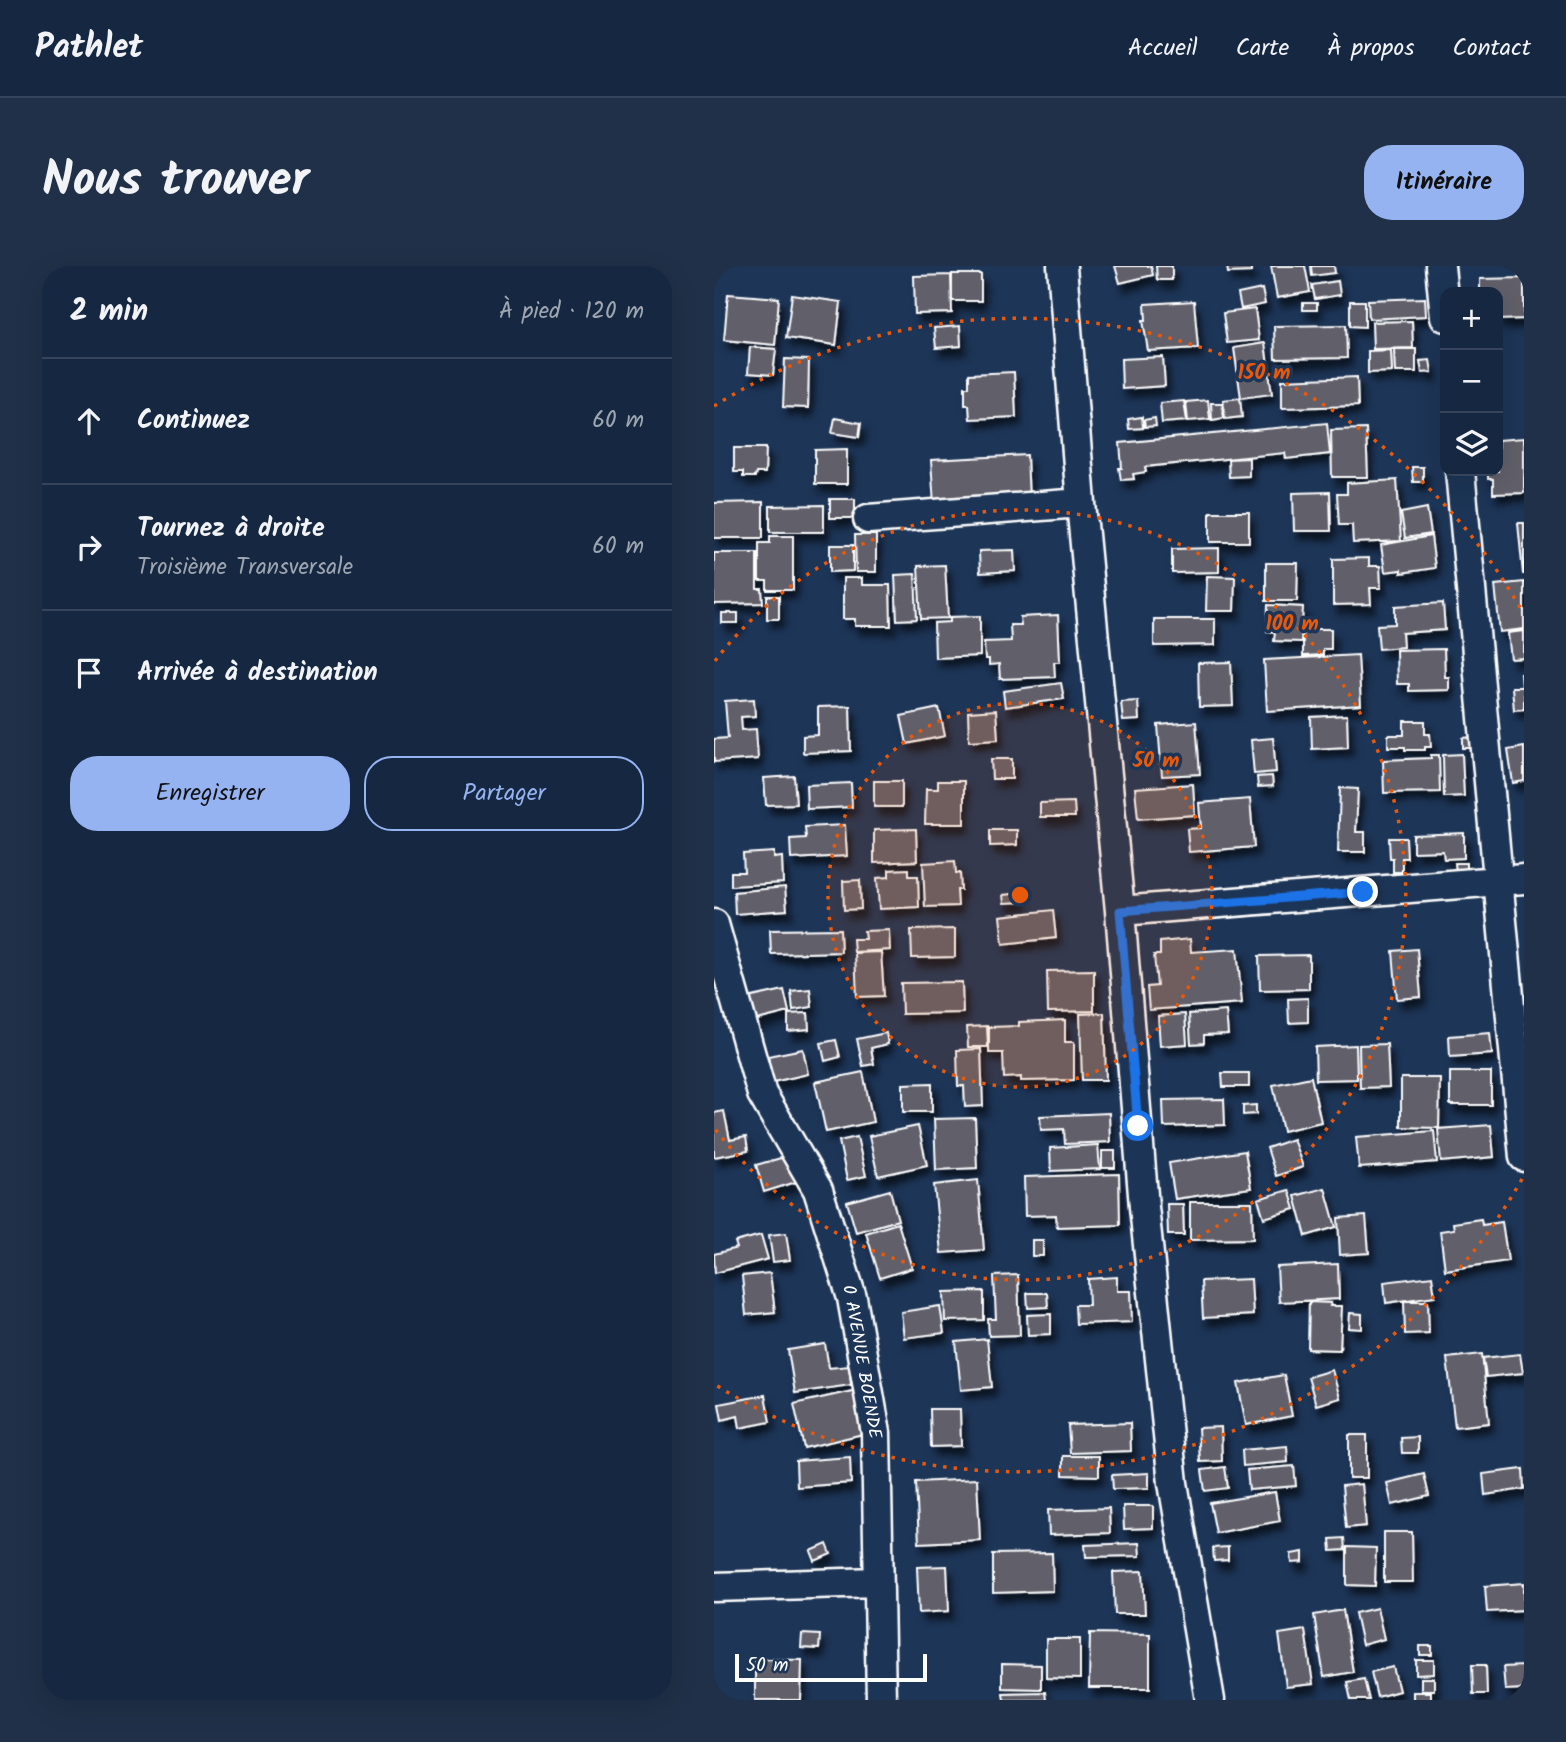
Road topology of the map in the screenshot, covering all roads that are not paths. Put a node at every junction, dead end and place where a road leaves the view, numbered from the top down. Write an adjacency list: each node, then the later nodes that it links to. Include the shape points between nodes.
1 (1062, 266): 5 (street)
2 (1440, 266): 3 (street)
3 (1442, 287)
4 (1461, 476): 7 (street)
5 (1081, 503): 6 (street); 8 (street)
6 (868, 519)
7 (1511, 880): 8 (street); 10 (street)
8 (1120, 911): 14 (street, via 1173,1483)
9 (714, 924): 11 (street, 0 AVENUE BOENDE, via 762,1094 818,1190 852,1298 876,1433)
10 (1524, 1157)
11 (878, 1582): 12 (street); 13 (street, 0 AVENUE BOENDE)
12 (714, 1587)
13 (881, 1700)
14 (1209, 1700)

